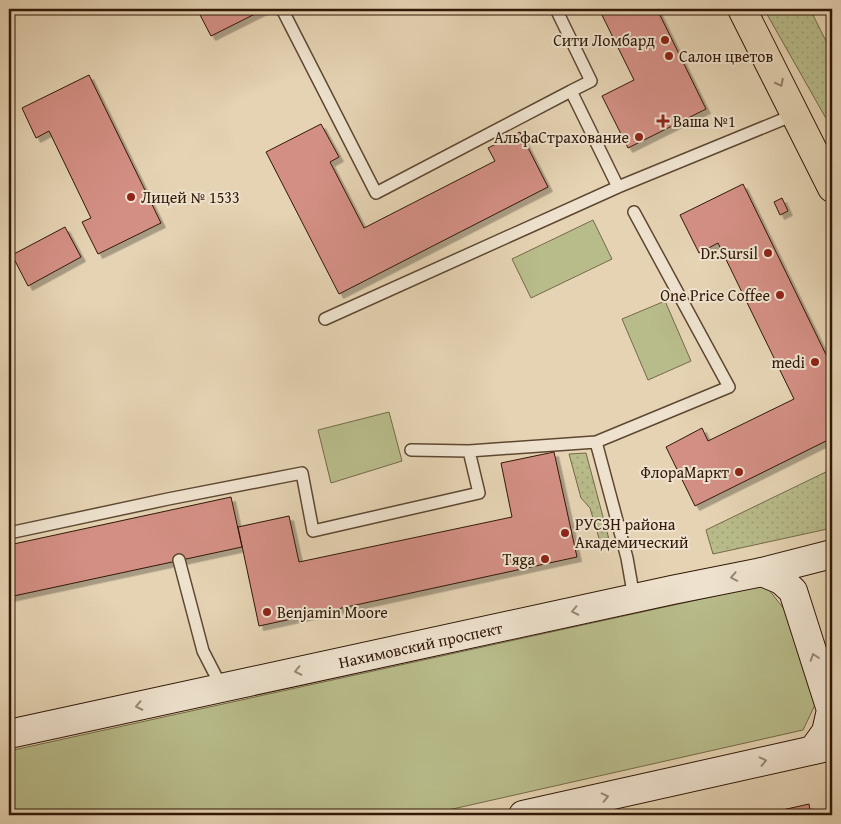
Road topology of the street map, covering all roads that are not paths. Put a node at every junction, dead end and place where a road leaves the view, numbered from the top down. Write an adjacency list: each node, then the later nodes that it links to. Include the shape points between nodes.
1 (282, 9): 4 (lane, via 376,192)
2 (556, 9): 4 (lane, via 591,81)
3 (742, 9): 5 (main road, one-way to 5)
4 (571, 91): 6 (lane)
5 (796, 114): 6 (lane); 7 (main road)
6 (618, 187): 9 (lane)
7 (832, 188)
8 (634, 212): 10 (lane, via 729,387)
9 (325, 319)
10 (596, 442): 12 (lane); 17 (lane, via 627,558)
11 (411, 450): 12 (lane)
12 (469, 451): 13 (lane, via 479,493 313,531 302,473 169,504)
13 (9, 533)
14 (832, 554): 16 (main road, Нахимовский проспект)
15 (179, 560): 18 (lane, via 203,650)
16 (762, 572): 17 (main road, Нахимовский проспект, one-way to 17); 20 (main road, one-way to 16, via 831,710 793,592 781,580)
17 (634, 598): 18 (main road, Нахимовский проспект, one-way to 18)
18 (222, 688): 19 (main road, Нахимовский проспект, one-way to 19)
19 (9, 734)
20 (823, 748): 21 (main road, one-way to 20)
21 (523, 815)

